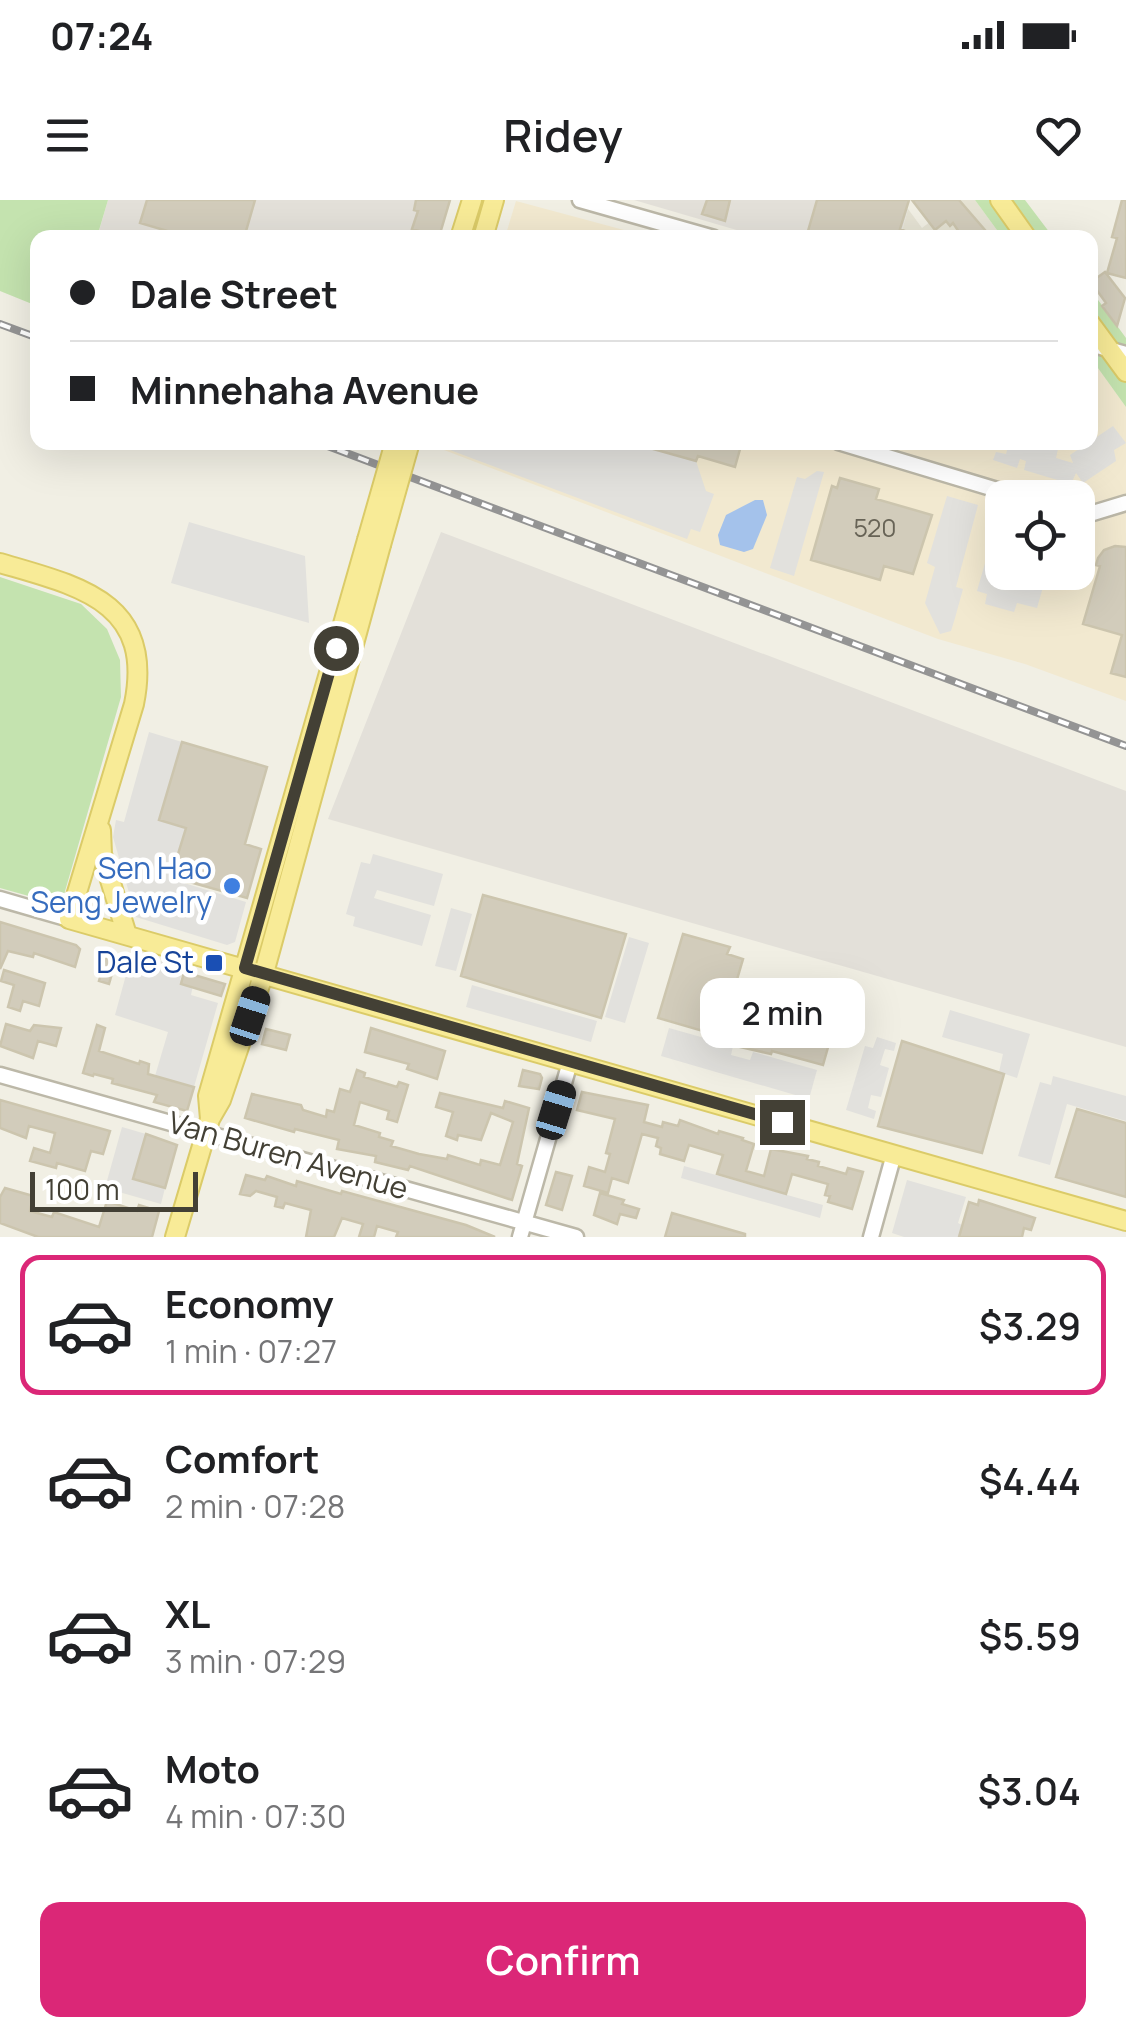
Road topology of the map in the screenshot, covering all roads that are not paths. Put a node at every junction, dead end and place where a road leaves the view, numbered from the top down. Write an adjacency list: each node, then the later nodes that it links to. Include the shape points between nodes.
1 (472, 200): 5 (main road)
2 (494, 200): 6 (main road)
3 (580, 200): 7 (street)
4 (1000, 200): 8 (main road)
5 (463, 230)
6 (485, 230)
7 (686, 230)
8 (1021, 230)
9 (1098, 330): 10 (main road)
10 (1121, 350): 11 (main road)
11 (1126, 372)
12 (393, 450): 18 (main road, bridge)
13 (407, 450): 18 (main road, bridge)
14 (865, 450): 15 (street)
15 (985, 486)
16 (1126, 503): 17 (street)
17 (1095, 513)
18 (374, 542): 24 (main road); 25 (main road)
19 (0, 563): 20 (main road, via 95,595 130,638 138,686)
20 (100, 818): 22 (main road); 23 (main road, via 102,854)
21 (0, 899): 22 (street)
22 (69, 919): 23 (main road)
23 (127, 936): 24 (main road)
24 (245, 968): 25 (main road); 28 (main road, via 208,1096)
25 (264, 973): 26 (main road); 28 (main road)
26 (570, 1062): 29 (main road); 31 (street)
27 (0, 1075): 28 (street, Van Buren Avenue)
28 (208, 1126): 31 (street, Van Buren Avenue); 32 (main road)
29 (894, 1154): 30 (main road); 34 (street)
30 (1126, 1221)
31 (522, 1230): 33 (street, Van Buren Avenue)
32 (176, 1237)
33 (576, 1237)
34 (871, 1237)

